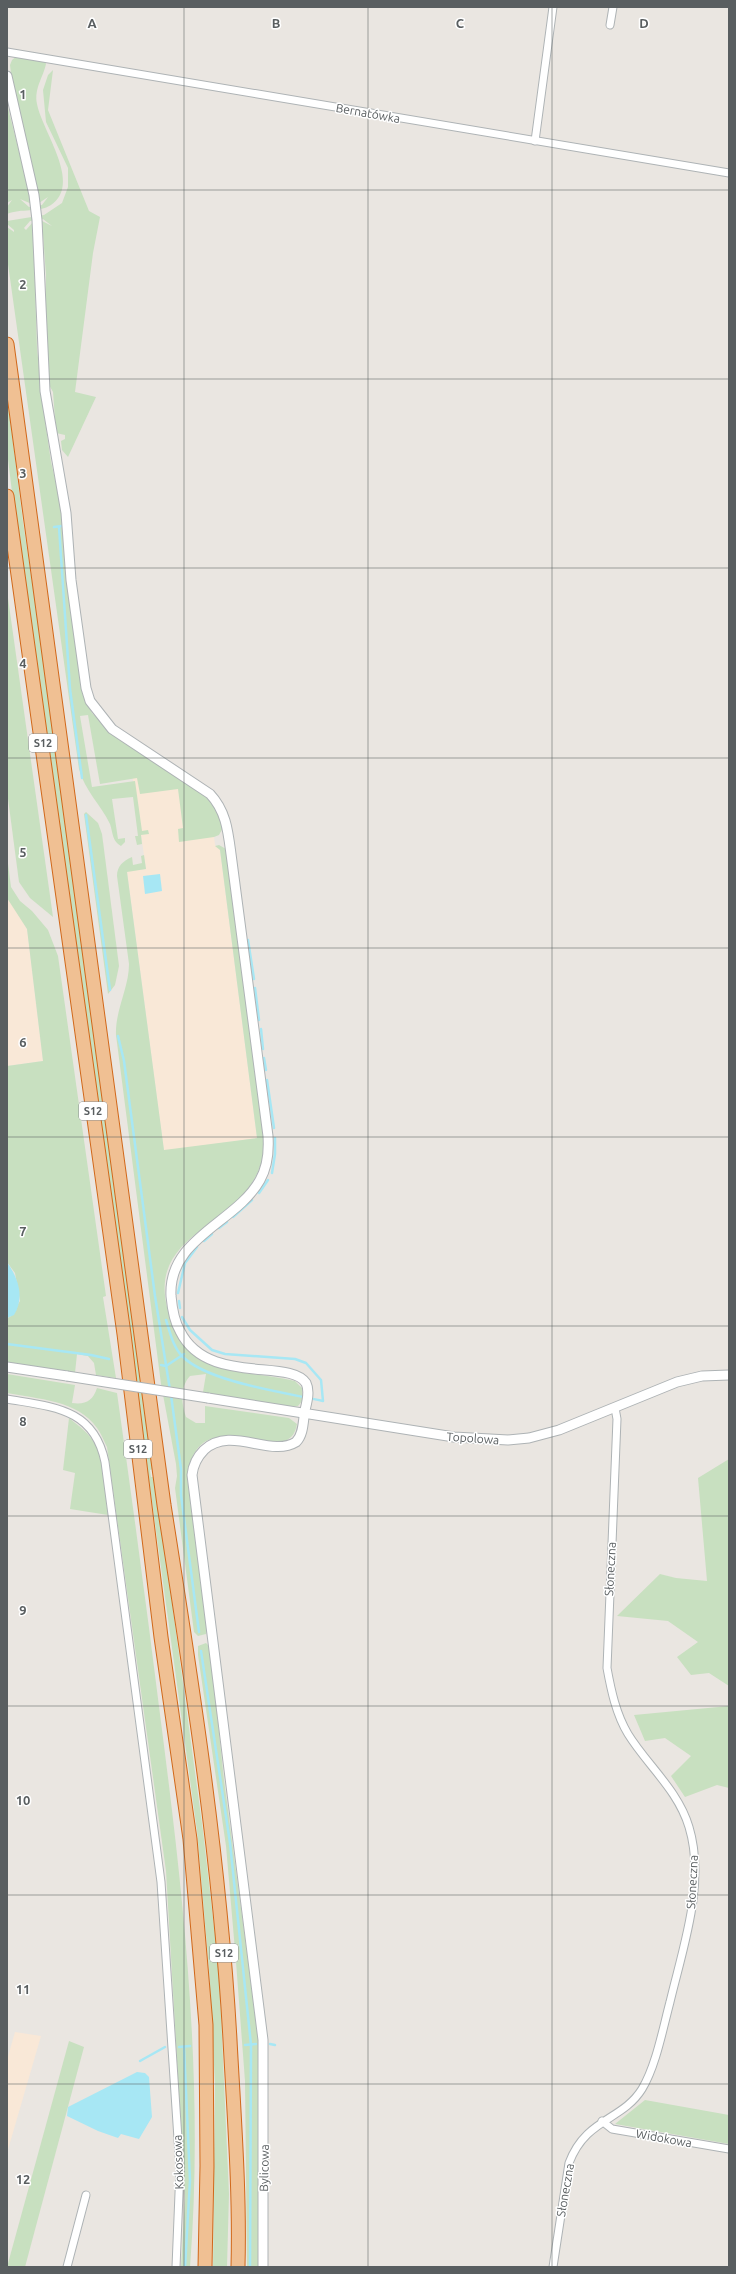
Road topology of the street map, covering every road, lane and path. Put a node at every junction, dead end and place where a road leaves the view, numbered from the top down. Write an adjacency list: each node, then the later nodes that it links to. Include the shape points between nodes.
1 (554, 7): 6 (street)
2 (613, 7): 3 (street)
3 (610, 25)
4 (7, 52): 6 (street, Bernatówka)
5 (7, 76): 14 (street, Bylicowa, via 35,204 45,391 66,513 71,580 86,688 90,701 106,724 205,789 216,800 222,810 231,854 268,1136 268,1161 258,1184 195,1241 181,1258 174,1273 171,1290 175,1316 183,1337 205,1358 225,1365 302,1379 308,1391)
6 (535, 141): 7 (street, Bernatówka)
7 (729, 173)
8 (7, 344): 21 (highway, S12, via 156,1449 211,1830 229,2006 236,2139)
9 (7, 496): 20 (highway, S12, via 124,1334 161,1637 190,1839 206,2025)
10 (7, 1367): 14 (street, Topolowa, bridge)
11 (729, 1375): 13 (street, Topolowa, via 702,1376 677,1382)
12 (7, 1398): 19 (street, Kokosowa, via 59,1409 78,1417 95,1434 103,1452 156,1841 180,2182)
13 (615, 1408): 14 (street, Topolowa, via 553,1432 508,1440 454,1437); 15 (street, Słoneczna, via 617,1419 607,1668 612,1694 628,1733 682,1809 693,1842 694,1889 688,1929 664,2026 648,2075 635,2097)
14 (304, 1414): 22 (street, Bylicowa, via 300,1437 293,1444 283,1446 218,1442 201,1453 192,1475 257,1981 265,2070)
15 (602, 2121): 16 (street, Widokowa, via 612,2129); 23 (street, Słoneczna, via 579,2141 569,2162)
16 (729, 2149)
17 (86, 2195): 18 (street)
18 (67, 2267)
19 (176, 2267)
20 (205, 2267)
21 (238, 2267)
22 (263, 2267)
23 (553, 2267)

